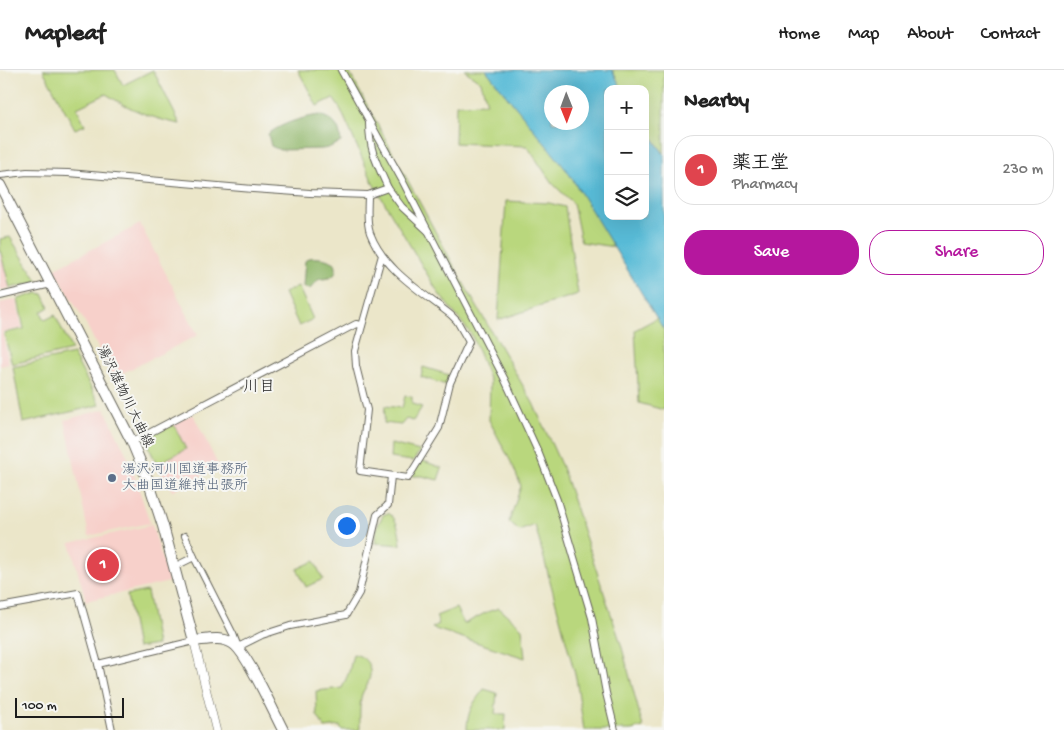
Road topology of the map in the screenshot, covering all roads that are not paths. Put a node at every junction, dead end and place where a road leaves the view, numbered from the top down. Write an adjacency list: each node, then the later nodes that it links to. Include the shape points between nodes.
1 (341, 70): 2 (street)
2 (370, 122): 5 (street, via 371,150); 7 (street)
3 (0, 174): 6 (street, via 68,173 252,189)
4 (0, 185): 9 (main road, 湯沢雄物川大曲線)
5 (388, 188): 6 (street); 7 (street)
6 (368, 194): 8 (street, via 370,232)
7 (428, 232): 24 (street, via 507,385 557,500 592,618)
8 (382, 255): 11 (street); 13 (street, via 401,276 451,314 469,342 450,383 439,428 408,478)
9 (51, 284): 10 (street); 12 (main road, 湯沢雄物川大曲線)
10 (0, 296)
11 (362, 325): 12 (street, via 356,324); 13 (street, via 355,351 367,410 360,471)
12 (132, 442): 16 (main road, 湯沢雄物川大曲線, via 149,483)
13 (391, 476): 19 (street, via 388,504 377,515 359,593 349,612 339,617 290,626)
14 (185, 536): 15 (street)
15 (194, 557): 16 (street); 19 (street)
16 (174, 566): 18 (main road, 湯沢雄物川大曲線)
17 (0, 607): 20 (street, via 78,593)
18 (194, 641): 19 (main road, via 224,640); 20 (street); 22 (street)
19 (238, 647): 23 (main road)
20 (98, 664): 21 (street)
21 (112, 730)
22 (216, 730)
23 (283, 730)
24 (615, 730)

